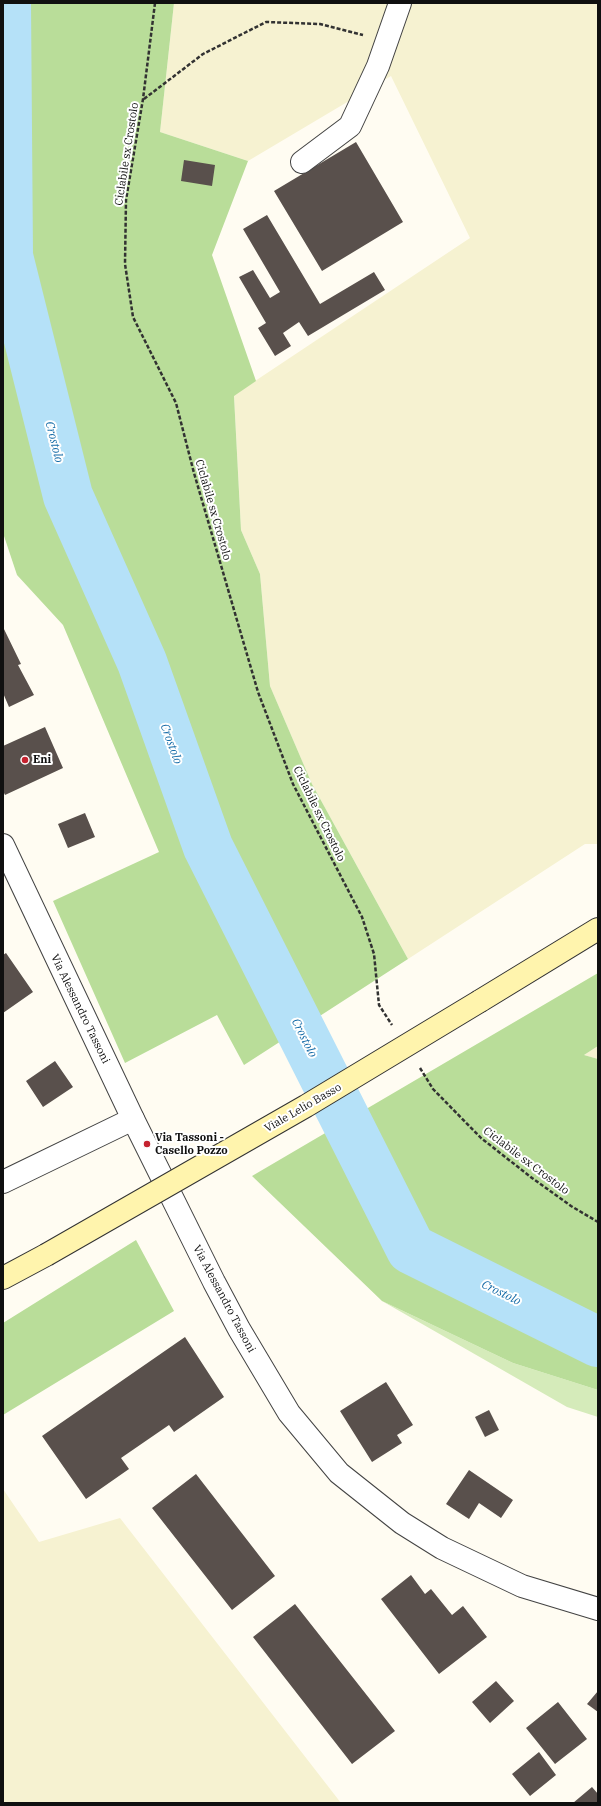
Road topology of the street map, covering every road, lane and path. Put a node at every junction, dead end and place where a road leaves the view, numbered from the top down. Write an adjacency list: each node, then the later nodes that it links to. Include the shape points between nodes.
1 (155, 3): 4 (path, Ciclabile sx Crostolo)
2 (400, 3): 3 (street)
3 (387, 41): 4 (path, via 320,24 266,22 203,54); 5 (street, via 350,126)
4 (143, 99): 8 (path, Ciclabile sx Crostolo, via 126,200 125,264 133,317 176,402 258,692 293,784 362,917 374,954)
5 (302, 162)
6 (3, 845): 10 (street, Via Alessandro Tassoni)
7 (598, 929): 13 (main road, Viale Lelio Basso, bridge, via 306,1106)
8 (379, 1005)
9 (433, 1089): 12 (path, Ciclabile sx Crostolo, via 481,1138 571,1206)
10 (133, 1119): 11 (street); 14 (street, Via Alessandro Tassoni, via 214,1282 268,1380 289,1413 339,1473 402,1523 442,1548 522,1586)
11 (3, 1182)
12 (598, 1222)
13 (3, 1278)
14 (598, 1609)

